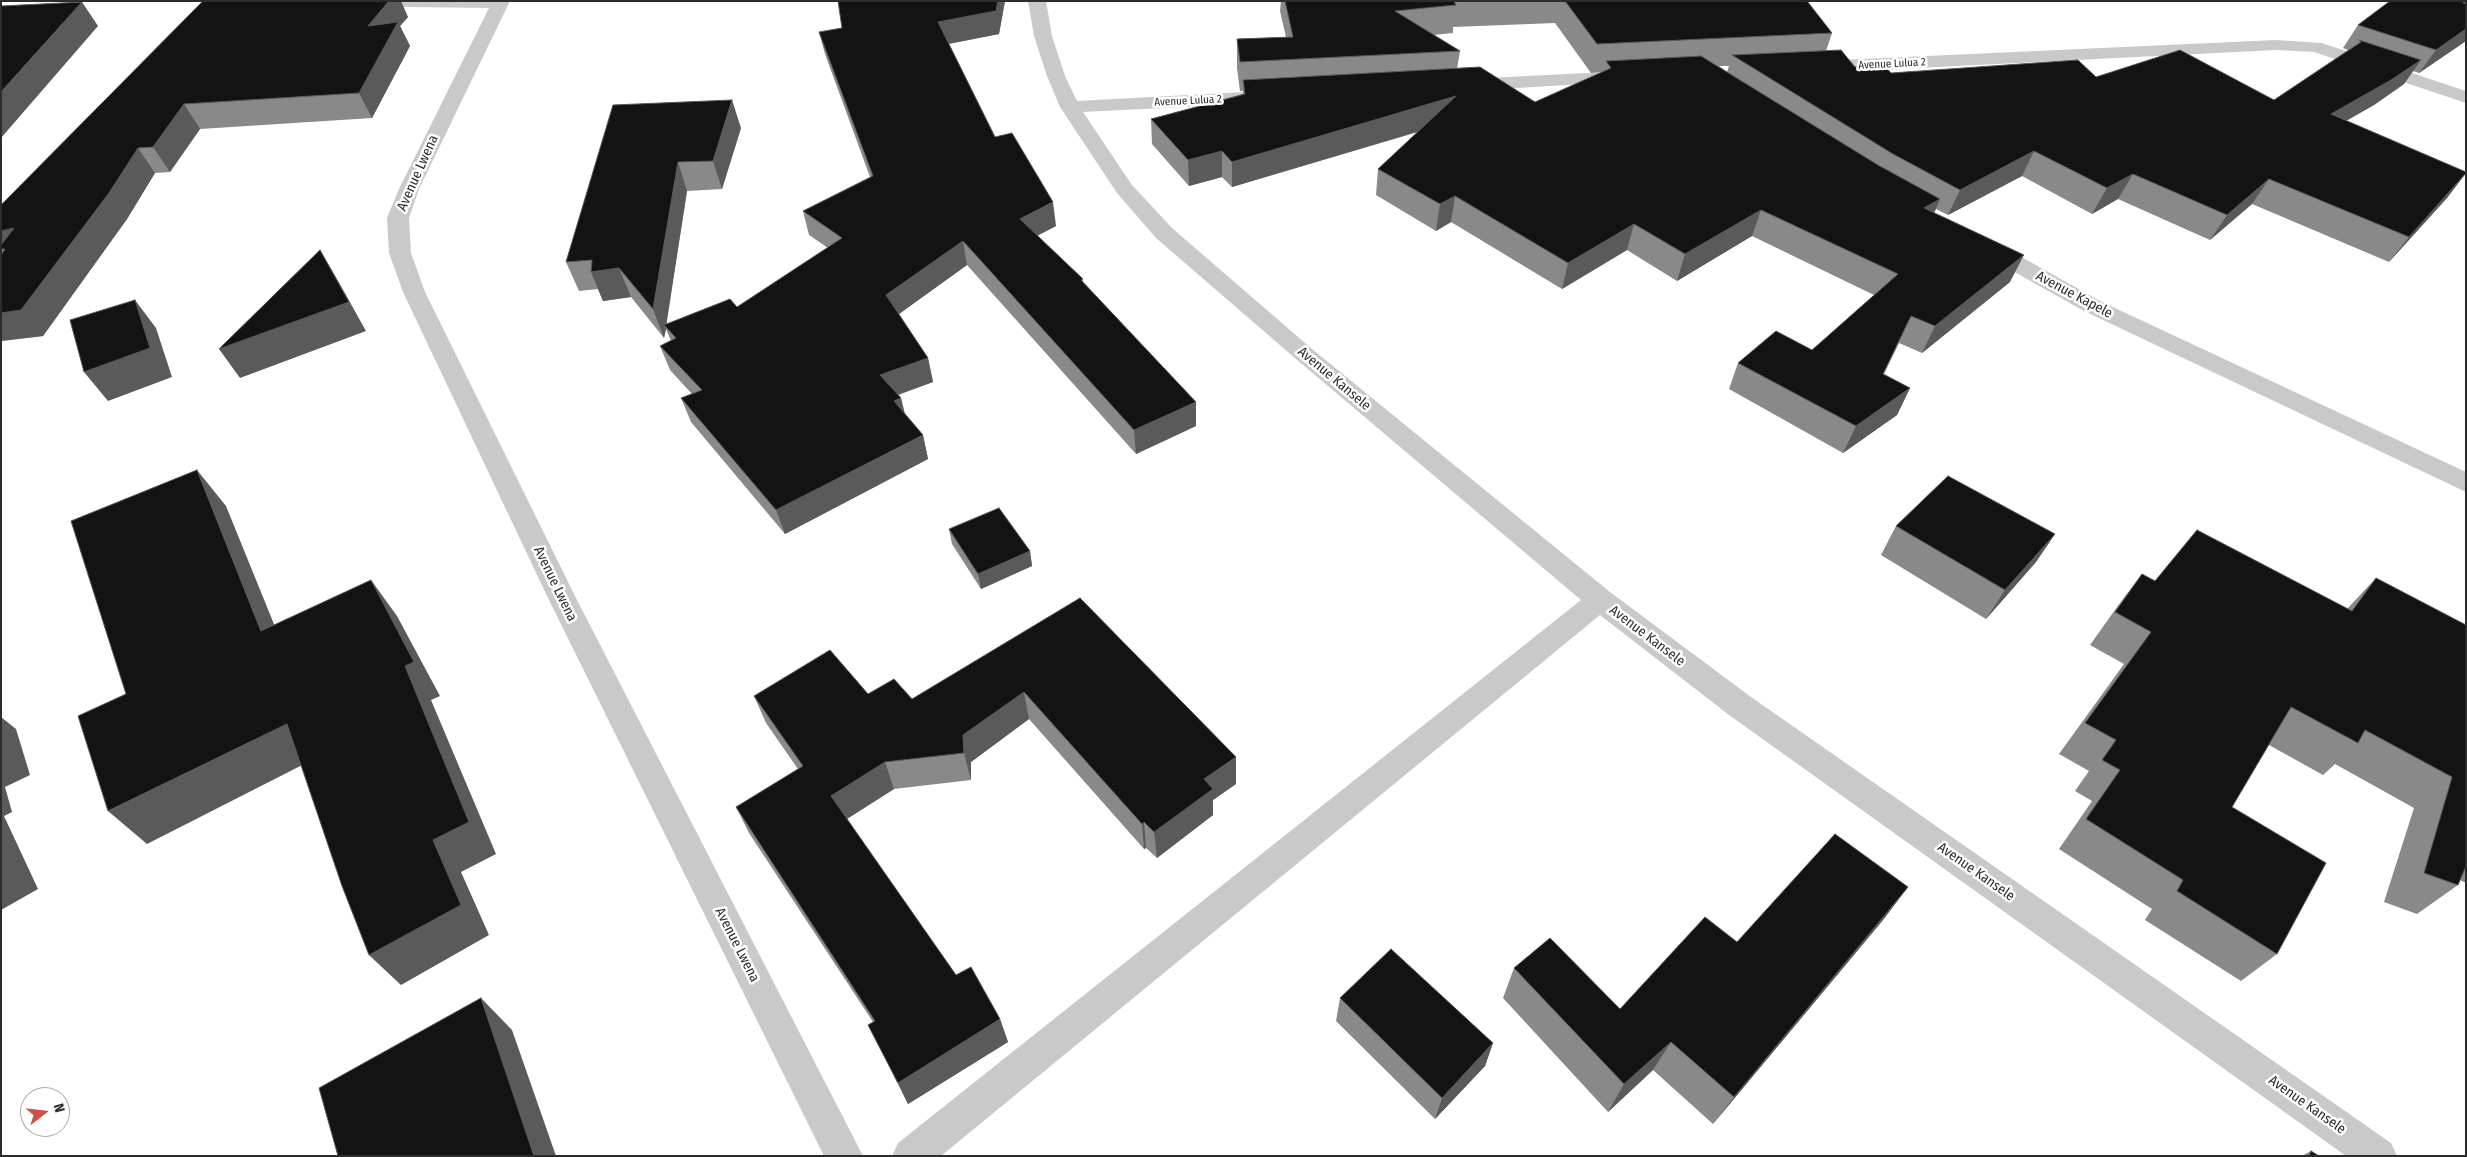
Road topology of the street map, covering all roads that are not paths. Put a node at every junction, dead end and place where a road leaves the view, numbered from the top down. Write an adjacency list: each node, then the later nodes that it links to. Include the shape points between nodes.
1 (327, 1): 3 (street)
2 (1037, 1): 9 (street, Avenue Kansele, via 1043,36)
3 (500, 2): 13 (street, Avenue Lwena, via 409,189 398,218 400,253 414,292 562,598)
4 (1799, 68): 8 (street, Avenue Lulua 2, via 2266,46 2316,47)
5 (1640, 76): 6 (street)
6 (1453, 86)
7 (1276, 96): 9 (street, Avenue Lulua 2)
8 (2466, 97)
9 (1070, 107): 12 (street, Avenue Kansele, via 1124,189 1164,233)
10 (1971, 238): 11 (street, Avenue Kapele, via 2092,306)
11 (2466, 483)
12 (1600, 600): 14 (street); 15 (street, Avenue Kansele, via 1740,706)
13 (844, 1156)
14 (911, 1156)
15 (2378, 1156)

